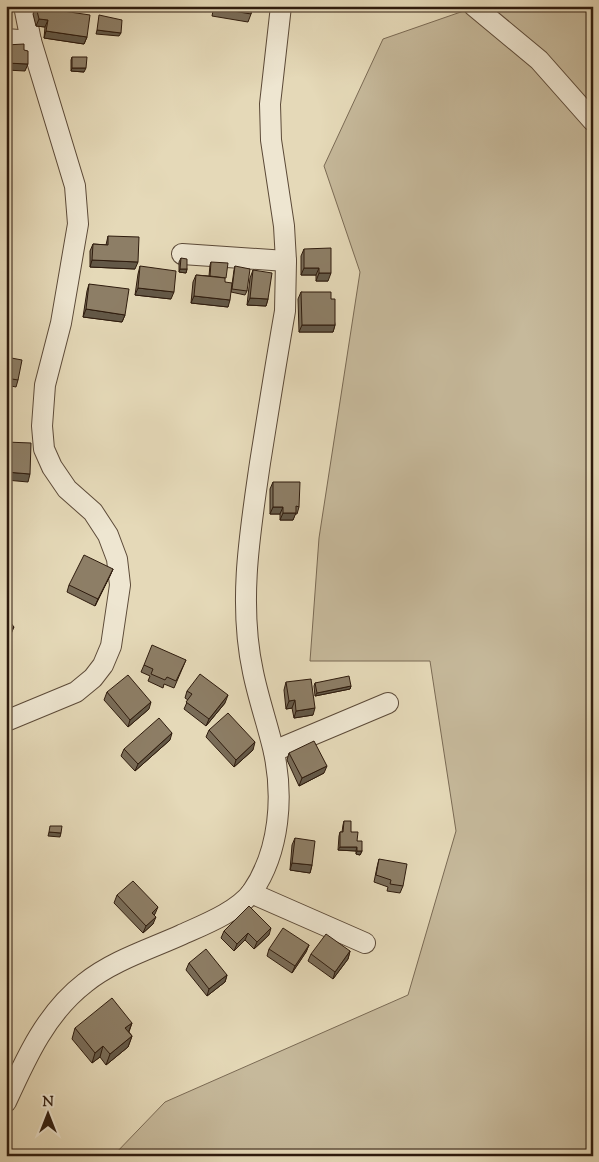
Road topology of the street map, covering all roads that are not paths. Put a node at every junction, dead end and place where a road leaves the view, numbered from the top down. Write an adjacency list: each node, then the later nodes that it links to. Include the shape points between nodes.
1 (24, 6): 5 (street)
2 (280, 6): 8 (street, via 270,113)
3 (474, 6): 6 (street, via 539,60)
4 (6, 39): 5 (street)
5 (31, 41): 10 (street, via 66,149 75,186 78,224 61,323 45,385 44,449 67,489 93,512 108,535 117,559 120,585 111,646 93,678 76,692)
6 (593, 121)
7 (182, 254): 8 (street)
8 (286, 261): 11 (street, via 285,311 250,531 246,593 246,623 253,672)
9 (388, 703): 11 (street)
10 (6, 721)
11 (274, 751): 12 (street, via 279,815 274,842)
12 (251, 893): 13 (street); 14 (street, via 220,918 116,964 86,982 46,1024)
13 (366, 943)
14 (6, 1102)

